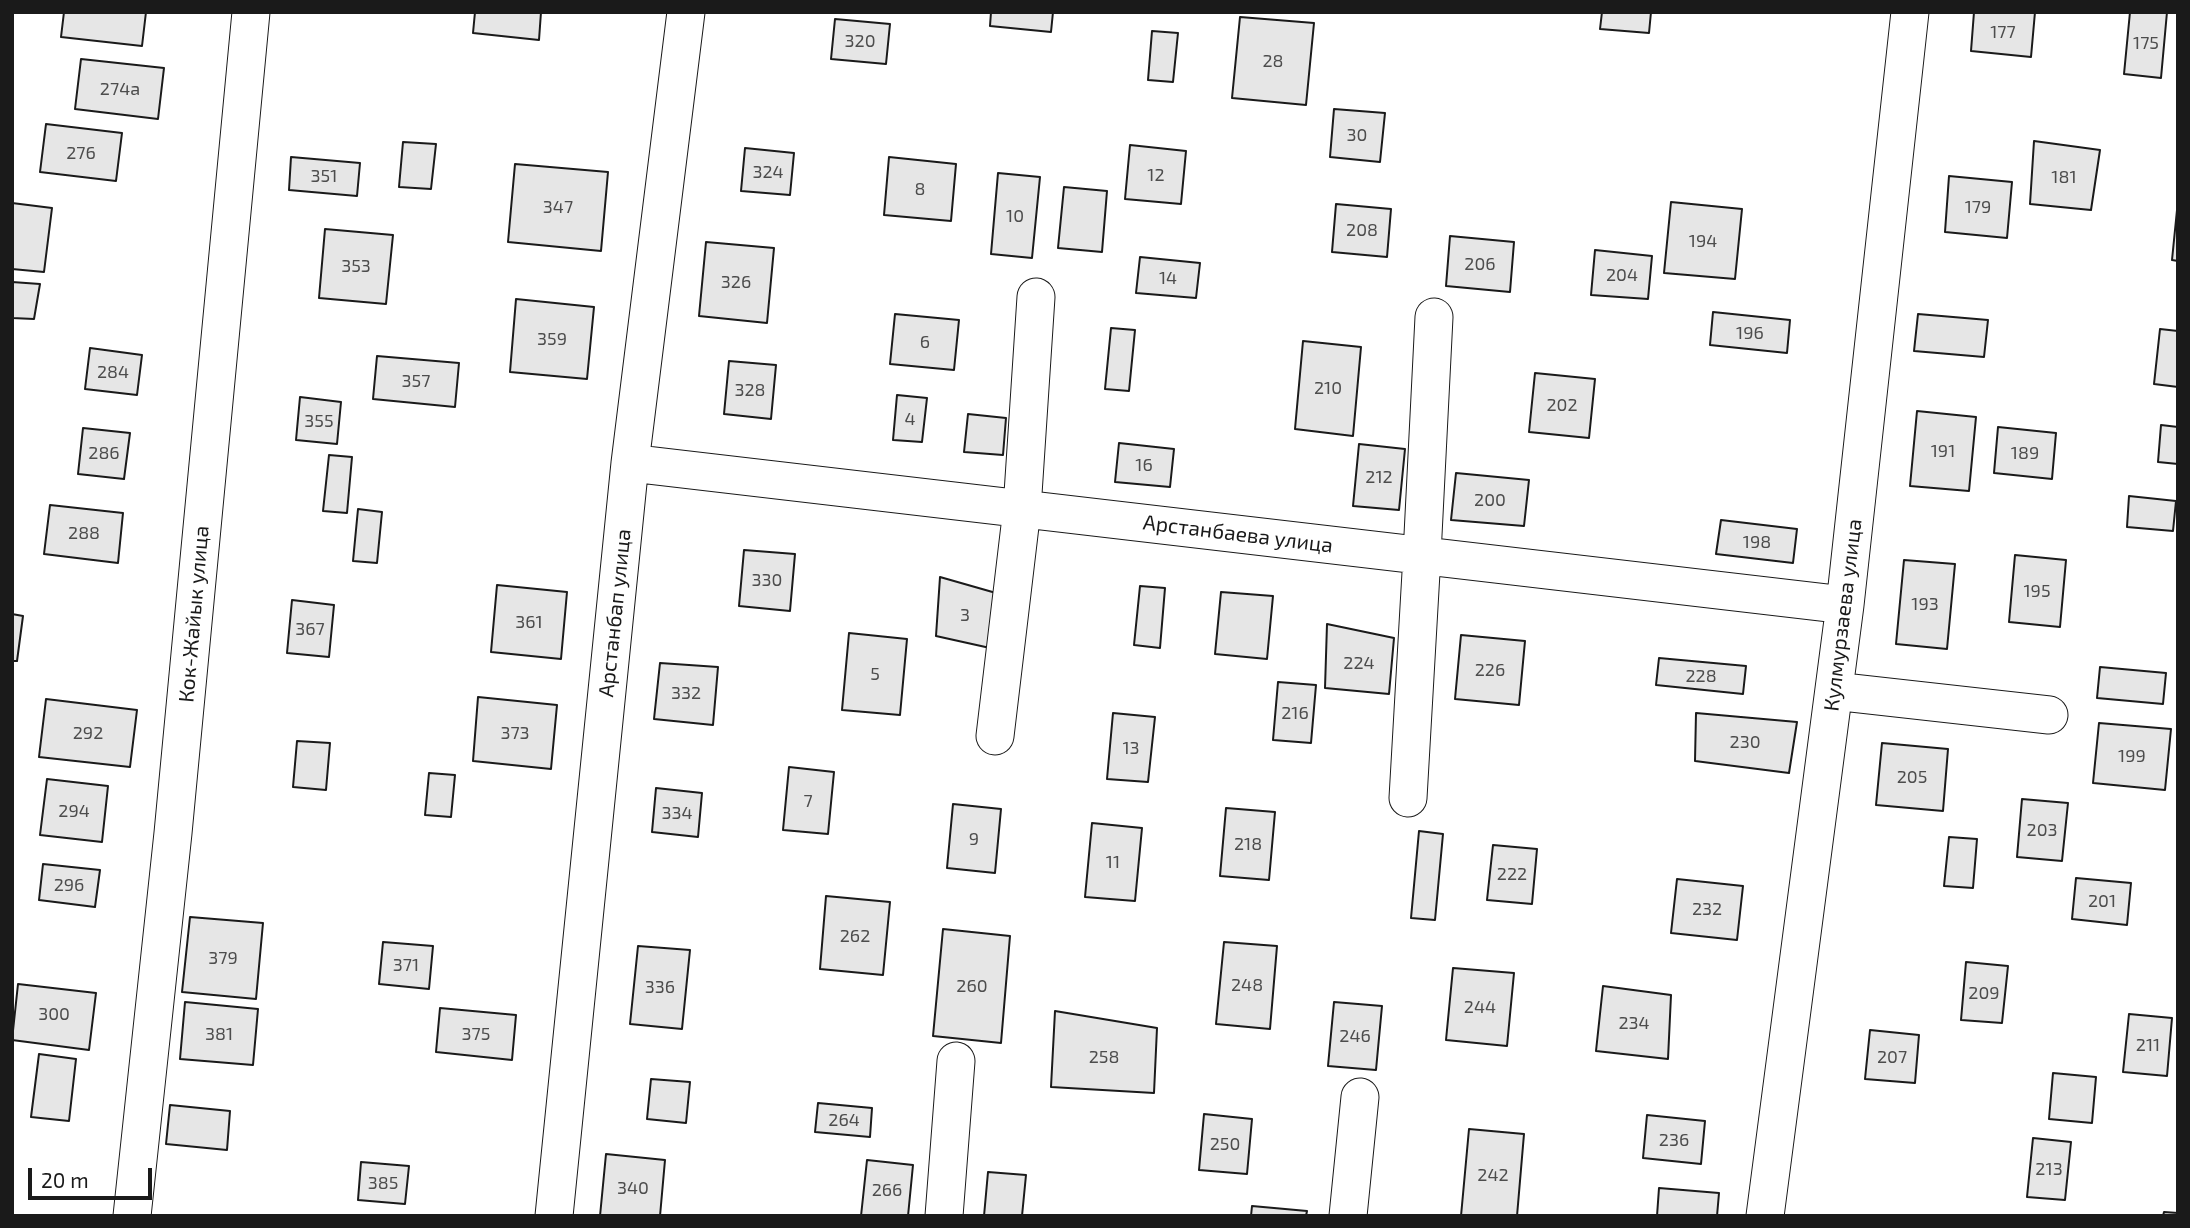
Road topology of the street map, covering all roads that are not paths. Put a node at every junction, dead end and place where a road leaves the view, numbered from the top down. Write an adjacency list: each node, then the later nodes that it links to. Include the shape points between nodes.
1 (251, 12): 16 (street, Кок-Жайык улица)
2 (686, 12): 6 (street, Арстанбап улица)
3 (1910, 12): 9 (street, Кулмурзаева улица)
4 (1036, 297): 7 (street)
5 (1434, 317): 8 (street)
6 (630, 463): 7 (street, Арстанбаева улица); 17 (street, Арстанбап улица)
7 (1022, 509): 8 (street, Арстанбаева улица); 12 (street)
8 (1422, 555): 9 (street, Арстанбаева улица); 13 (street)
9 (1845, 606): 10 (street, Кулмурзаева улица)
10 (1834, 691): 11 (street); 20 (street, Кулмурзаева улица)
11 (2049, 715)
12 (995, 736)
13 (1408, 798)
14 (956, 1061): 18 (street)
15 (1360, 1097): 19 (street)
16 (132, 1216)
17 (554, 1216)
18 (944, 1216)
19 (1348, 1216)
20 (1765, 1216)

